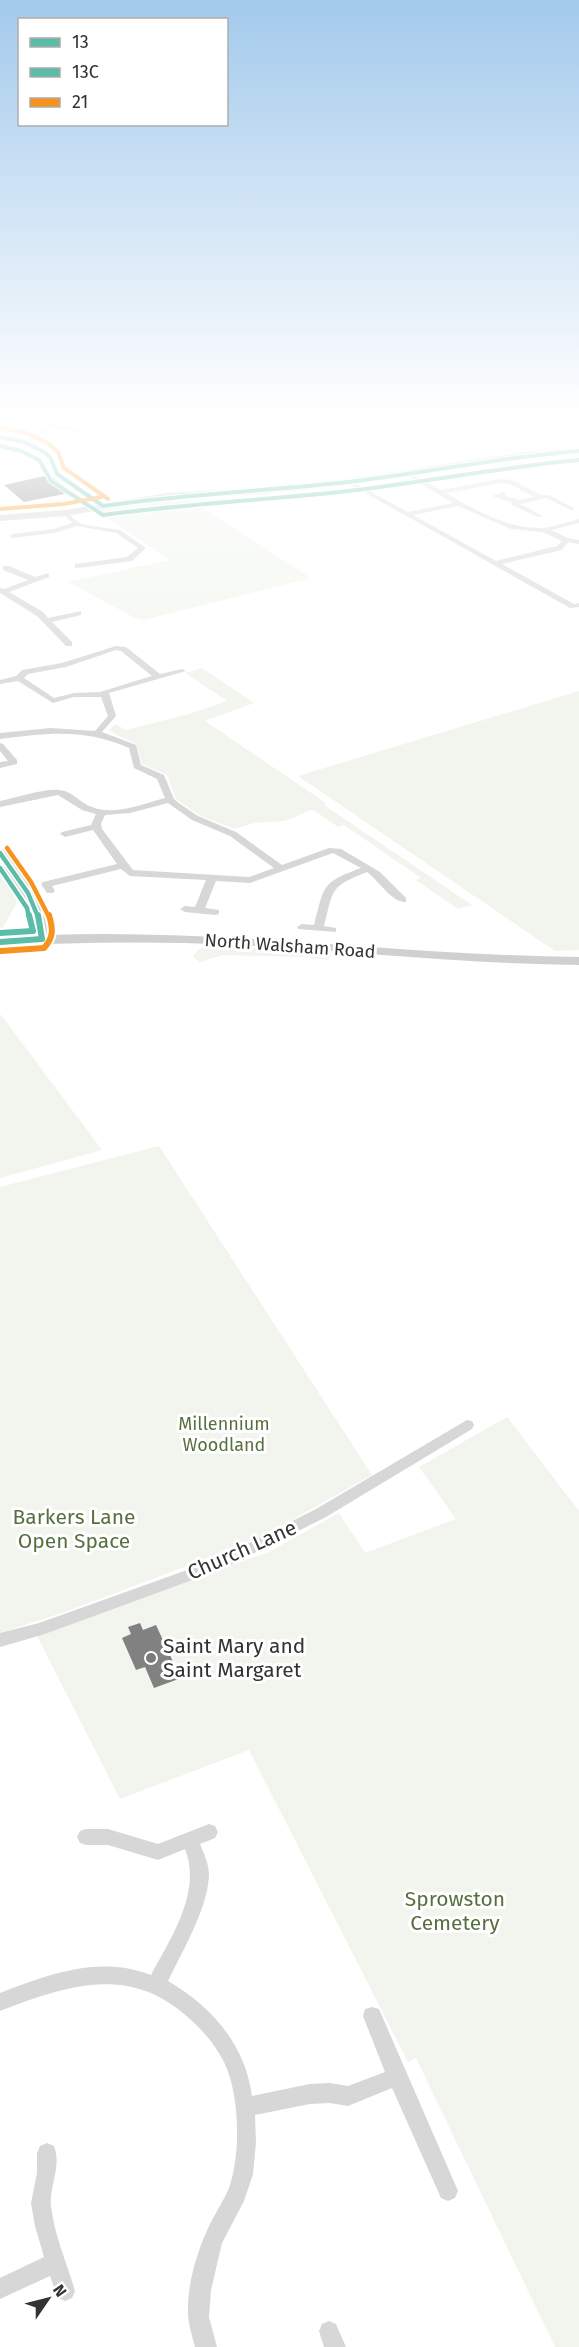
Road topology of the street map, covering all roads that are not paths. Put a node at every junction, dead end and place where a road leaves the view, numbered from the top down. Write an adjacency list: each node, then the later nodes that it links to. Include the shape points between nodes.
1 (73, 521): 5 (street)
2 (419, 521): 11 (street)
3 (496, 521): 6 (street, via 513,528)
4 (579, 521): 6 (street)
5 (77, 524): 7 (street); 12 (street, via 118,531 142,549 129,559)
6 (544, 530): 8 (street)
7 (13, 537)
8 (566, 540): 9 (street); 11 (street, via 559,548)
9 (579, 542)
10 (86, 556): 12 (street)
11 (495, 562): 18 (street, via 573,606)
12 (91, 564): 13 (street)
13 (78, 566)
14 (6, 568): 16 (street)
15 (46, 575): 16 (street)
16 (33, 579): 17 (street)
17 (2, 591): 20 (street)
18 (579, 605)
19 (78, 613): 20 (street)
20 (47, 621): 21 (street, via 68,643)
21 (57, 644)
22 (182, 671): 23 (street)
23 (158, 677): 24 (street, via 123,649 116,648 25,672); 26 (street)
24 (19, 678): 25 (street); 26 (street, via 53,701)
25 (0, 682)
26 (102, 694): 27 (street, via 112,716)
27 (98, 732): 28 (street, via 43,730); 33 (street, via 133,747 135,763 161,777)
28 (0, 736)
29 (0, 746): 31 (street)
30 (24, 759): 31 (street)
31 (14, 762): 32 (street)
32 (0, 765)
33 (170, 800): 35 (street); 40 (street, via 195,818 233,834)
34 (0, 804): 35 (street, via 58,790)
35 (101, 813): 36 (street)
36 (96, 827): 37 (street); 39 (street)
37 (65, 834)
38 (0, 853): 51 (street, via 39,911)
39 (121, 866): 42 (street, via 130,873); 43 (street)
40 (282, 869): 41 (street, via 332,850 344,853); 42 (street, via 250,880)
41 (367, 869): 44 (street, via 386,882 390,895); 49 (street, via 330,887)
42 (212, 878): 46 (street)
43 (46, 884)
44 (403, 900)
45 (185, 909): 46 (street)
46 (200, 910): 47 (street)
47 (215, 912)
48 (302, 927): 49 (street)
49 (318, 929): 50 (street)
50 (332, 930)
51 (42, 939): 52 (street, North Walsham Road); 53 (street, North Walsham Road, via 194,939)
52 (0, 942)
53 (579, 962)
54 (467, 1425): 55 (street, Church Lane, via 321,1513 220,1564)
55 (0, 1640)
56 (209, 1832): 58 (street)
57 (86, 1837): 58 (street, via 108,1837 158,1852)
58 (189, 1839): 59 (street, via 201,1877 192,1907)
59 (156, 1984): 60 (street, via 107,1975 76,1976); 63 (street, via 198,2014 220,2038 234,2062)
60 (0, 2002)
61 (372, 2016): 62 (street)
62 (398, 2077): 63 (street, via 348,2096 310,2094); 65 (street)
63 (245, 2107): 69 (street, via 246,2140 240,2185 215,2236 198,2309)
64 (46, 2152): 66 (street, via 47,2173 41,2203)
65 (448, 2191)
66 (56, 2262): 67 (street); 68 (street)
67 (0, 2289)
68 (65, 2291)
69 (206, 2347)

